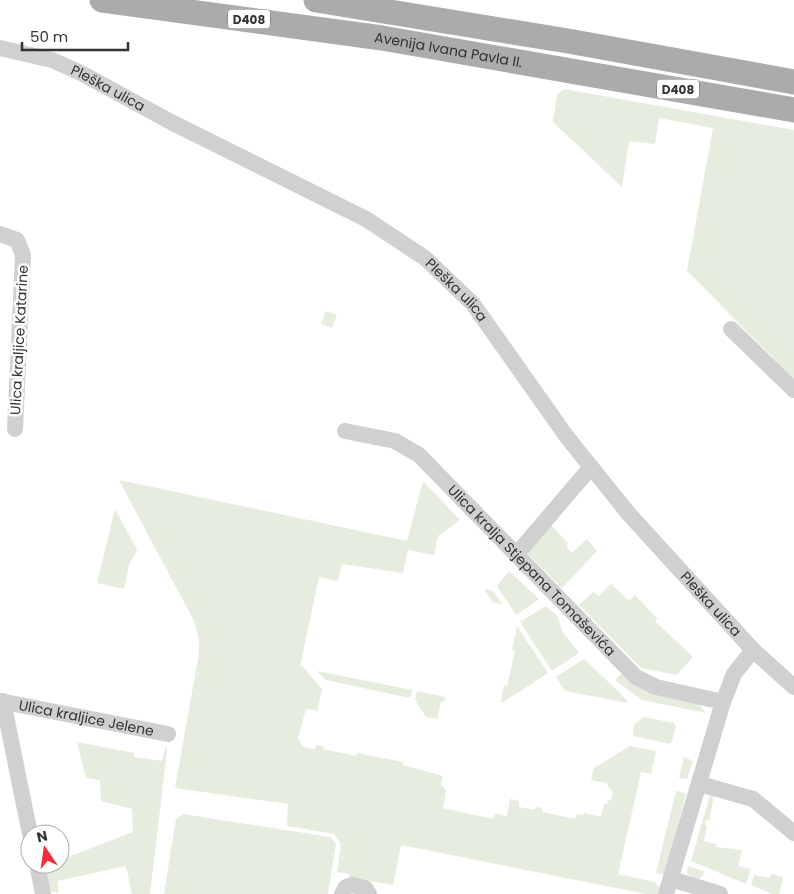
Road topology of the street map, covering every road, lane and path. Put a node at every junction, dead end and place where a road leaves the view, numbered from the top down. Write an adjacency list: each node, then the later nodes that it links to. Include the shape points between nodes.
1 (102, 0): 5 (main road, Avenija Ivana Pavla II. / D408, via 382,38)
2 (316, 0): 4 (main road, Avenija Ivana Pavla II. / D408)
3 (0, 48): 11 (street, Pleška ulica, via 60,63 366,219 412,248 473,304)
4 (794, 82)
5 (794, 110)
6 (0, 234): 9 (street, Ulica kraljice Katarine, via 16,240 23,255)
7 (731, 329): 8 (street)
8 (794, 390)
9 (15, 429)
10 (345, 431): 12 (street, Ulica kralja Stjepana Tomaševića, via 395,440 409,447)
11 (591, 467): 12 (street); 13 (street, Pleška ulica, via 667,557)
12 (516, 555): 16 (street, Ulica kralja Stjepana Tomaševića, via 636,677 656,687)
13 (753, 650): 14 (street, Pleška ulica); 16 (street, via 734,674)
14 (794, 687)
15 (1, 701): 17 (street, Ulica kraljice Jelene); 19 (street, Ulica kraljice Jelene)
16 (722, 702): 18 (street)
17 (168, 734)
18 (700, 784): 20 (street, via 753,798); 22 (street)
19 (28, 824)
20 (794, 833)
21 (39, 874): 23 (street)
22 (669, 886): 26 (street)
23 (43, 894)
24 (342, 894): 25 (street, via 346,887 352,885 365,888)
25 (368, 894)
26 (720, 894)

